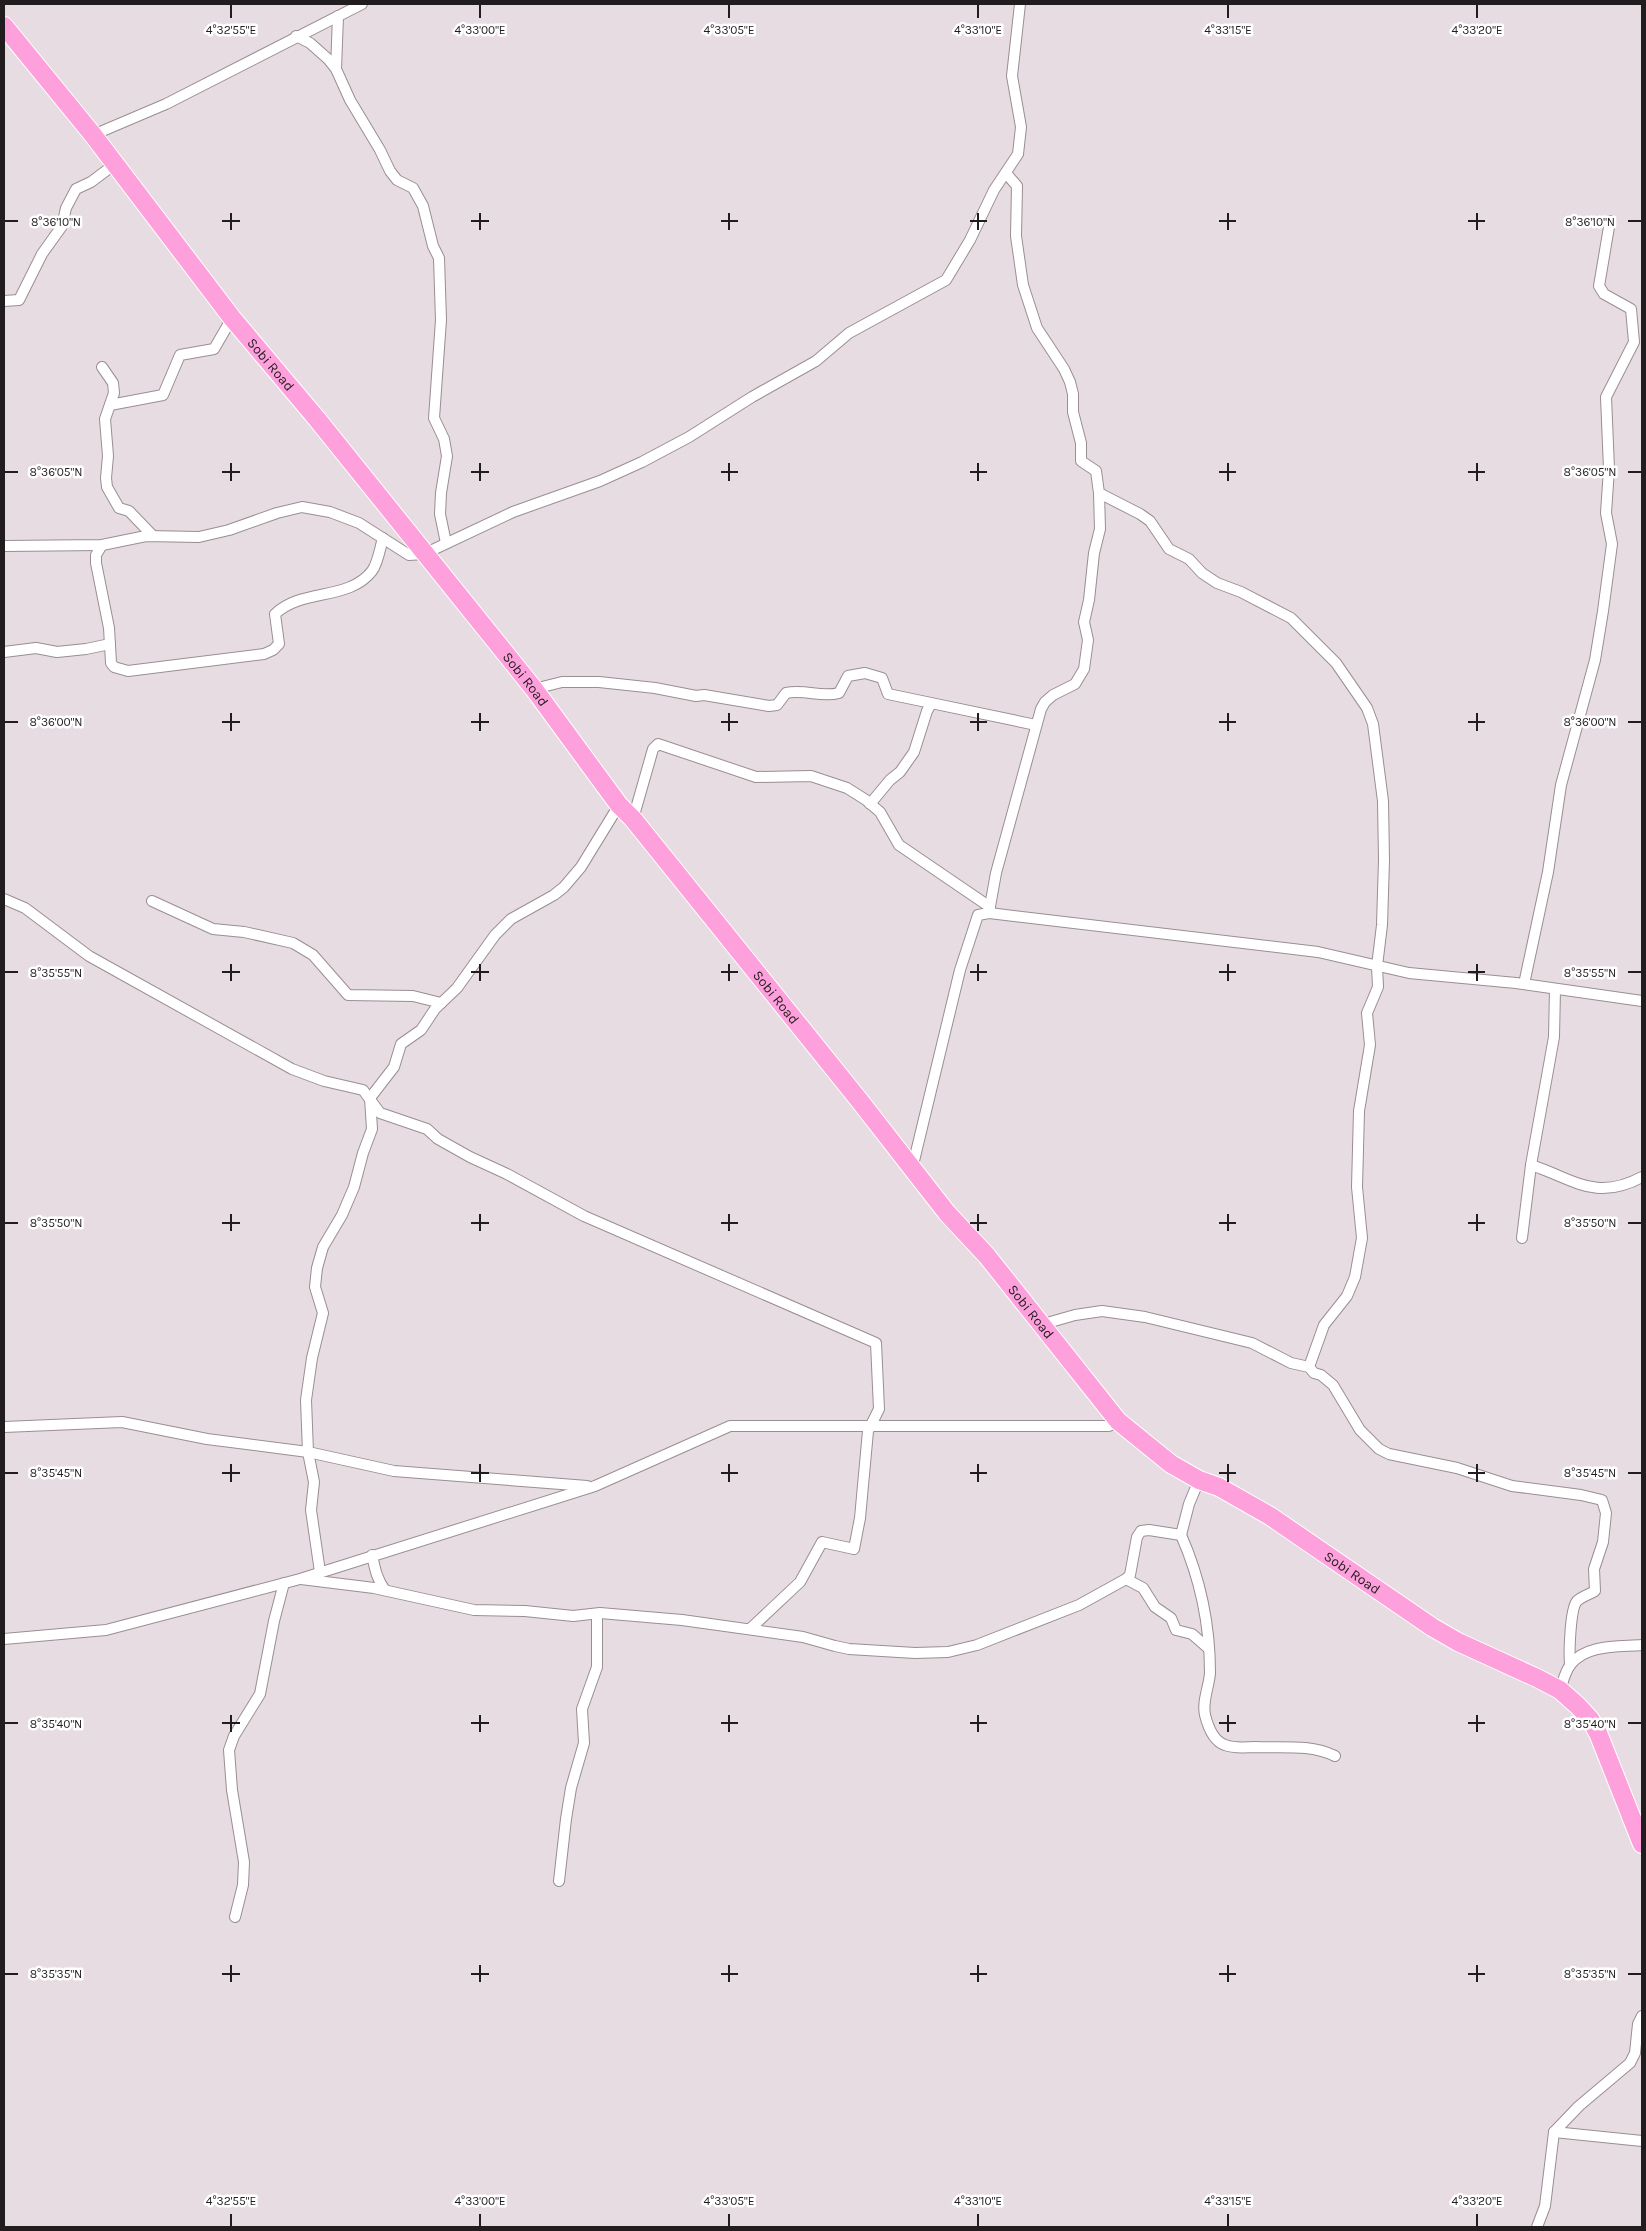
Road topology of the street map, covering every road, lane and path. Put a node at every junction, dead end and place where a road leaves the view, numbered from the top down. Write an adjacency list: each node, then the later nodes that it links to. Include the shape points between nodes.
1 (362, 4): 3 (street)
2 (1020, 4): 9 (street, via 1012,76 1021,127 1018,154)
3 (338, 16): 5 (street); 6 (street)
4 (4, 26): 7 (highway, Sobi Road)
5 (296, 36): 6 (street, via 320,51); 7 (street, via 166,104)
6 (336, 69): 18 (street, via 390,171 397,180 413,188 423,206 438,258 440,320 434,418 447,456 440,514)
7 (94, 135): 8 (highway, Sobi Road)
8 (115, 164): 11 (street, via 76,189 66,208 62,226 42,254 19,300); 12 (highway, Sobi Road)
9 (1006, 173): 15 (street, via 1017,186 1016,236 1029,309 1070,382 1081,443 1081,462 1096,471); 18 (street, via 946,280 849,333 816,361 738,404 690,437 600,481 513,512)
10 (1610, 220): 34 (street, via 1599,286 1604,294 1631,309 1634,342 1606,397 1609,469 1606,513 1612,544 1595,660 1561,785 1548,872)
11 (4, 301)
12 (232, 318): 14 (street, via 214,349 180,355 163,395); 21 (highway, Sobi Road)
13 (102, 367): 14 (street, via 113,383)
14 (110, 405): 16 (street, via 105,419 107,487 119,508 129,511)
15 (1099, 493): 26 (street, via 1100,529 1084,622 1088,640 1084,669 1075,684 1045,702); 33 (street, via 1150,521 1169,549 1189,559 1217,583 1290,618 1336,663 1367,708 1376,740 1384,832 1382,925)
16 (153, 536): 17 (street, via 199,537 302,507 344,516); 19 (street)
17 (383, 538): 21 (street, via 409,555); 22 (street, via 373,570 360,582 285,604 275,614 279,644 264,654 128,670 114,667)
18 (446, 544): 21 (street)
19 (102, 545): 20 (street); 22 (street, via 96,555 96,563)
20 (4, 546)
21 (424, 554): 24 (highway, Sobi Road)
22 (110, 644): 23 (street, via 56,652 36,648)
23 (4, 652)
24 (534, 689): 25 (street, via 562,682 599,682 769,706 777,705 786,693 800,690 830,695 838,693 848,676 865,673 882,678 888,694); 28 (highway, Sobi Road)
25 (932, 704): 26 (street); 27 (street, via 914,752)
26 (1036, 725): 32 (street)
27 (870, 804): 29 (street, via 847,788 819,777 756,777 658,744); 32 (street, via 880,812 899,845)
28 (619, 805): 29 (highway, Sobi Road); 37 (street, via 581,867 564,887 511,918 457,988)
29 (633, 819): 40 (highway, Sobi Road)
30 (4, 900): 38 (street, via 25,908 89,956 292,1069 363,1090)
31 (152, 901): 37 (street, via 213,929 294,943 313,955 348,996 413,996)
32 (989, 910): 33 (street, via 1318,952); 40 (street, via 978,916 970,939)
33 (1377, 966): 34 (street, via 1410,973); 44 (street, via 1378,987 1367,1013 1370,1045 1359,1111 1357,1187 1362,1238 1355,1278 1347,1296 1324,1325)
34 (1524, 984): 35 (street)
35 (1555, 989): 36 (street); 39 (street, via 1554,1036)
36 (1642, 1001)
37 (441, 1003): 38 (street, via 421,1030 401,1044 394,1067)
38 (370, 1098): 46 (street, via 380,1113 427,1129 470,1157 584,1216 876,1343 879,1409); 48 (street, via 372,1129 354,1187 342,1215 322,1247 317,1268 315,1287 323,1313 308,1379)
39 (1531, 1165): 41 (street, via 1581,1185 1609,1189); 42 (street)
40 (912, 1169): 43 (highway, Sobi Road)
41 (1642, 1177)
42 (1522, 1238)
43 (1040, 1324): 44 (street, via 1102,1311 1145,1317 1252,1343); 45 (highway, Sobi Road)
44 (1309, 1367): 63 (street, via 1333,1384 1360,1430 1379,1449 1389,1454 1457,1468 1512,1486 1602,1500 1606,1513 1603,1542 1594,1569 1595,1591 1575,1606 1570,1634)
45 (1118, 1421): 46 (street, via 1109,1426); 49 (highway, Sobi Road, via 1171,1464)
46 (873, 1425): 50 (street, via 730,1426); 59 (street, via 868,1431 854,1549 822,1542 800,1582)
47 (4, 1428): 48 (street, via 122,1422 207,1439)
48 (308, 1452): 50 (street, via 394,1471); 53 (street, via 314,1482 311,1510)
49 (1199, 1480): 51 (street); 64 (highway, Sobi Road, via 1219,1487 1270,1516 1432,1628)
50 (595, 1486): 52 (street)
51 (1181, 1535): 55 (street, via 1142,1531 1137,1537 1130,1575); 62 (street, via 1199,1586)
52 (372, 1555): 53 (street); 57 (street, via 379,1583)
53 (320, 1572): 54 (street)
54 (300, 1579): 56 (street); 57 (street)
55 (1126, 1579): 59 (street, via 1050,1618 977,1645 948,1652 850,1648); 62 (street, via 1143,1588 1155,1607 1172,1618 1176,1630 1192,1634)
56 (284, 1583): 60 (street, via 106,1630); 68 (street, via 260,1694 229,1750 244,1862 243,1885)
57 (385, 1590): 58 (street, via 474,1610 525,1610 574,1616)
58 (597, 1614): 59 (street); 67 (street, via 597,1667 582,1709 584,1743 571,1788)
59 (750, 1628)
60 (4, 1639)
61 (1642, 1645): 63 (street, via 1596,1650 1585,1653)
62 (1208, 1648): 65 (street, via 1210,1675 1204,1713 1217,1741 1235,1747 1305,1748)
63 (1570, 1664): 64 (street)
64 (1560, 1690): 66 (highway, Sobi Road, via 1590,1719 1598,1733)
65 (1335, 1756)
66 (1642, 1844)
67 (558, 1881)
68 (235, 1917)
69 (1642, 2016): 70 (street, via 1630,2063)
70 (1554, 2132): 71 (street); 72 (street, via 1545,2206)
71 (1642, 2141)
72 (1537, 2227)

